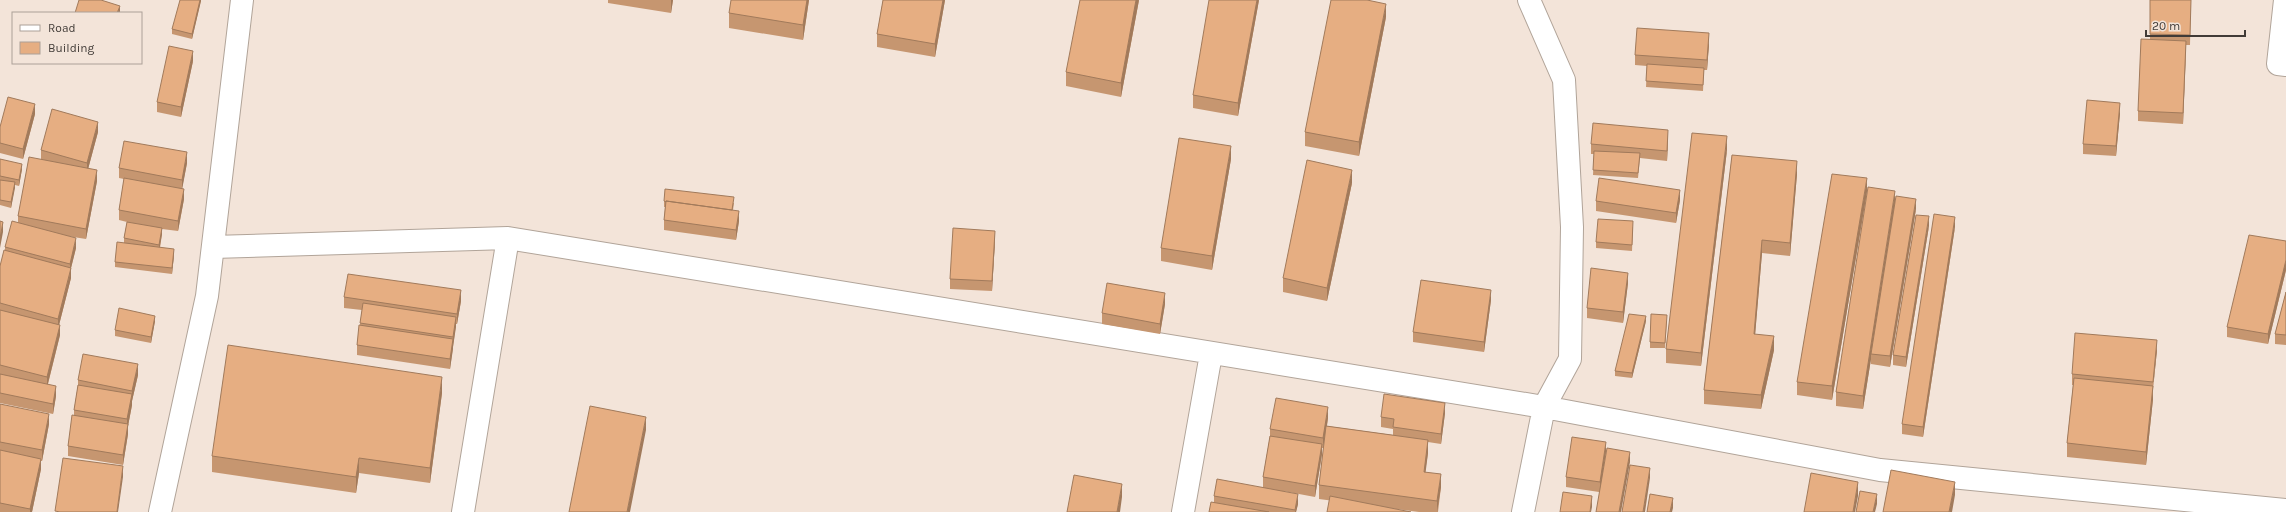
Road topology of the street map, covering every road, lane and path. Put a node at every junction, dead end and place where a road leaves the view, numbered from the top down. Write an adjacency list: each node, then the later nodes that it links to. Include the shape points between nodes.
1 (242, 0): 6 (street)
2 (1529, 0): 8 (street, via 1564,80 1572,227 1570,359)
3 (2285, 0): 4 (street, via 2278,64)
4 (2286, 65)
5 (508, 238): 6 (street); 7 (street); 11 (street)
6 (213, 247): 10 (street, via 207,296)
7 (1211, 354): 8 (street); 12 (street)
8 (1544, 408): 9 (street, via 1880,470); 13 (street)
9 (2286, 510)
10 (160, 512)
11 (463, 512)
12 (1183, 512)
13 (1522, 512)

